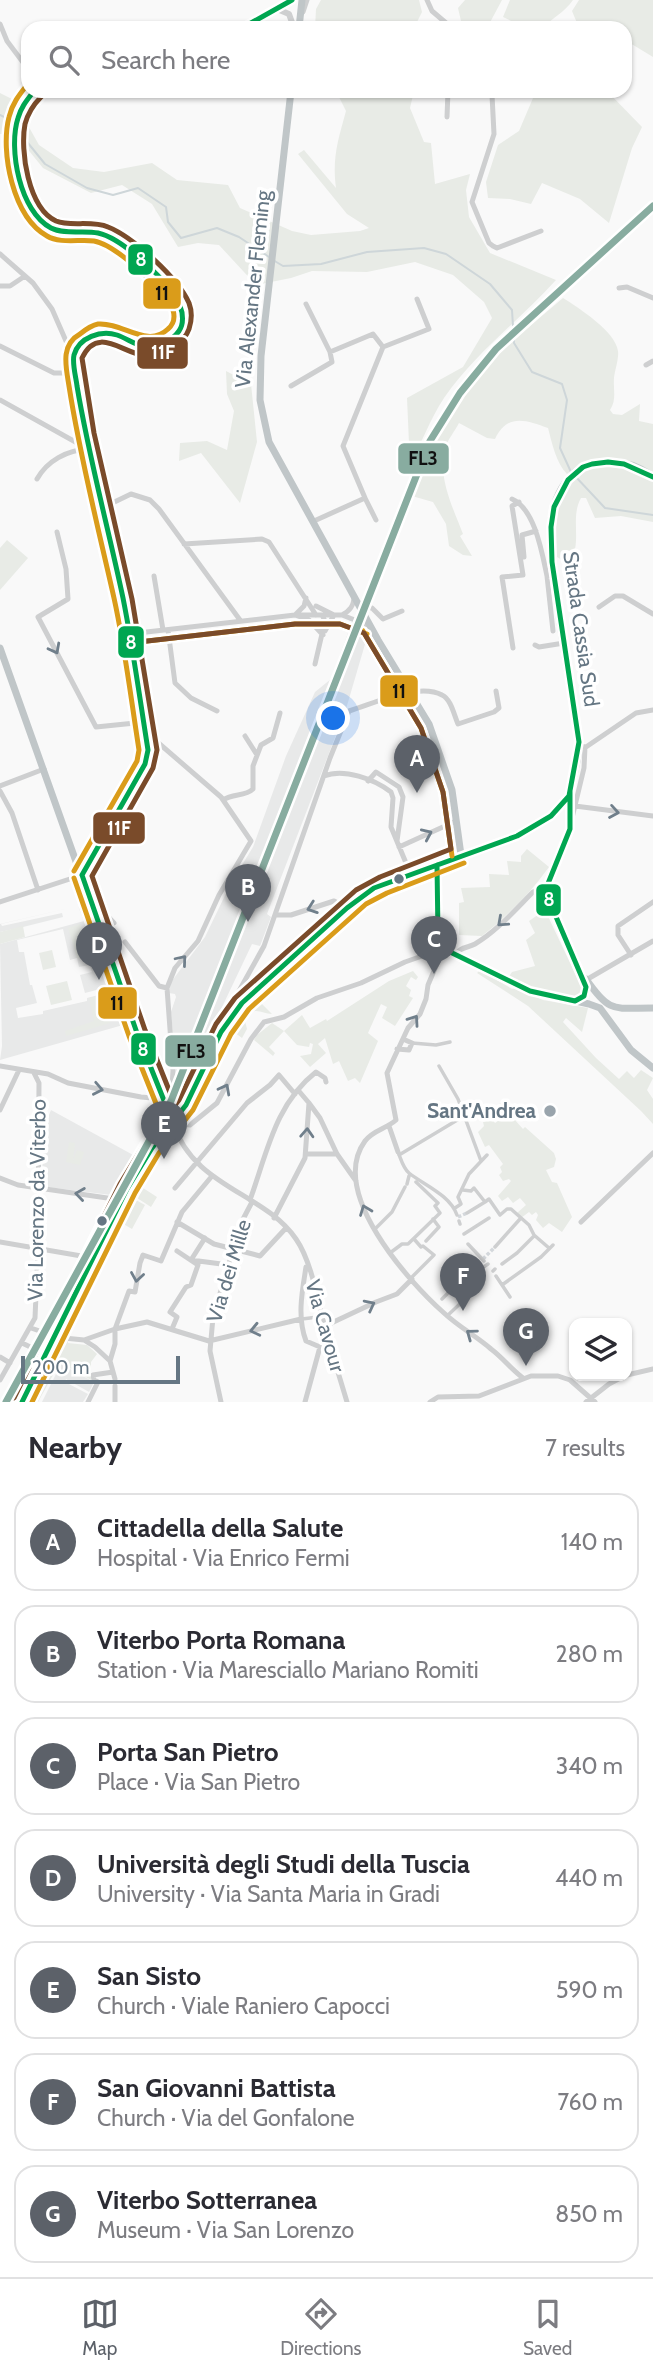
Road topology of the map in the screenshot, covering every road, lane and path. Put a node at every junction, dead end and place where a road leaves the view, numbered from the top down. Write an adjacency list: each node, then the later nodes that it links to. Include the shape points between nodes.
1 (285, 0): 6 (street)
2 (292, 0): 6 (street)
3 (302, 0): 7 (main road)
4 (307, 0): 7 (street)
5 (427, 0): 11 (street)
6 (275, 9): 8 (street); 9 (street)
7 (300, 18): 10 (main road)
8 (254, 21)
9 (294, 21)
10 (299, 21)
11 (444, 21)
12 (0, 24): 13 (street)
13 (21, 60)
14 (25, 98): 30 (street, via 8,125 12,171 44,225 103,234 123,245 170,289 182,311 179,331 159,345 147,347 98,332 79,344)
15 (290, 98): 42 (main road, Via Alexander Fleming, via 259,383 269,442)
16 (448, 98): 18 (street)
17 (492, 98): 19 (street, via 494,134 473,195 475,210 497,248)
18 (447, 117)
19 (541, 231)
20 (0, 254): 21 (street)
21 (25, 276): 22 (street, via 10,286); 30 (street, via 52,309)
22 (0, 286)
23 (619, 288): 24 (street)
24 (653, 298)
25 (416, 299): 28 (street, via 429,329)
26 (306, 304): 29 (street)
27 (0, 346): 31 (street, via 54,373)
28 (383, 347): 29 (street, via 373,334); 37 (street, via 343,446)
29 (330, 352): 32 (street, via 332,362)
30 (73, 357): 31 (street)
31 (75, 373): 34 (street)
32 (291, 386)
33 (0, 400): 34 (street)
34 (88, 449): 36 (street, via 45,465); 40 (street)
35 (653, 477): 47 (main road, Strada Cassia Sud, via 634,466 602,462 569,477 552,515)
36 (37, 479)
37 (365, 498): 41 (street); 42 (street)
38 (512, 499): 39 (street)
39 (519, 502): 43 (street); 72 (street, via 512,506 523,575 502,577)
40 (102, 508): 45 (street, via 131,494 150,500); 67 (street)
41 (376, 520)
42 (314, 521): 49 (main road, Via Alexander Fleming)
43 (536, 531): 46 (street, via 523,535); 47 (street)
44 (57, 532): 81 (street, one-way to 81, via 68,599 38,617 96,727)
45 (184, 544): 50 (street, via 269,541); 52 (street)
46 (525, 563)
47 (551, 575): 66 (street); 69 (main road, Strada Cassia Sud)
48 (154, 576): 65 (street)
49 (354, 594): 54 (main road, Via Alexander Fleming); 60 (street)
50 (306, 598): 51 (street); 57 (street); 58 (street, via 310,609)
51 (316, 606): 58 (street); 59 (street)
52 (232, 607): 61 (street); 62 (street)
53 (599, 607): 56 (street, via 623,596)
54 (362, 610): 55 (street, via 372,608 383,619); 60 (street); 63 (main road, Via Alexander Fleming)
55 (402, 611)
56 (653, 614)
57 (296, 615): 58 (street); 61 (street); 64 (street)
58 (319, 615): 59 (street); 64 (street); 68 (street, via 325,621)
59 (334, 615): 60 (street); 68 (street)
60 (349, 615): 63 (street)
61 (241, 617): 62 (street)
62 (227, 622): 65 (street)
63 (370, 626): 77 (main road, Via Alexander Fleming)
64 (317, 628): 68 (street)
65 (165, 630): 67 (street); 79 (street, via 175,684)
66 (553, 631)
67 (129, 634): 81 (street)
68 (323, 635): 73 (street)
69 (564, 643): 70 (street); 84 (main road, Strada Cassia Sud)
70 (535, 646)
71 (0, 648): 74 (main road)
72 (513, 648)
73 (315, 664)
74 (9, 676): 75 (street); 86 (main road)
75 (0, 679)
76 (496, 691): 77 (street, via 499,708 458,724 442,695)
77 (410, 692): 87 (street, via 349,711); 95 (main road, Via Alexander Fleming, via 449,774)
78 (653, 710): 84 (street, via 636,713)
79 (217, 711)
80 (280, 713): 85 (street, via 273,738 261,745)
81 (145, 722): 83 (street)
82 (245, 736): 85 (street)
83 (148, 738): 91 (street); 100 (street, via 145,764)
84 (582, 746): 90 (main road, Strada Cassia Sud); 92 (street, via 584,768)
85 (257, 755): 91 (street, via 253,789)
86 (44, 769): 89 (street); 100 (main road)
87 (324, 776): 88 (street, via 341,772); 107 (street)
88 (368, 781): 97 (street, via 391,792 391,827); 97 (street, via 376,772 399,787 403,797)
89 (0, 789): 102 (street)
90 (569, 796): 93 (main road); 96 (main road)
91 (223, 800): 116 (street, one-way to 91, via 175,968 198,942 219,895 251,844)
92 (575, 806): 94 (street, one-way to 94); 96 (street)
93 (551, 816): 96 (main road, via 562,814); 98 (main road, via 526,832)
94 (653, 817)
95 (456, 821): 97 (street, one-way to 95); 98 (main road, Via Alexander Fleming)
96 (571, 821): 103 (main road, via 545,885)
97 (398, 845): 101 (street)
98 (461, 855): 99 (main road)
99 (438, 865): 101 (main road); 111 (main road)
100 (82, 875): 102 (street); 108 (street, via 91,880 100,908); 133 (main road)
101 (411, 875): 106 (main road, via 374,888)
102 (38, 890): 104 (street)
103 (545, 896): 112 (street, one-way to 112, via 533,892 478,942); 114 (main road)
104 (0, 902)
105 (653, 902): 113 (street, via 618,926 618,935)
106 (347, 908): 107 (street, one-way to 107, via 334,901 291,915); 121 (main road, via 242,1003)
107 (275, 915): 121 (street, via 260,957)
108 (114, 923)
109 (653, 940): 113 (street)
110 (125, 942): 116 (street, via 159,986)
111 (441, 950): 112 (main road); 122 (street, one-way to 111, via 420,1014); 137 (street, one-way to 111, via 190,1125 217,1103 264,1022)
112 (456, 954): 117 (main road, via 530,991)
113 (631, 954): 115 (street)
114 (580, 972): 115 (main road); 117 (main road, via 586,993)
115 (586, 980): 119 (main road, via 603,1002)
116 (167, 988): 133 (street, via 173,1070 172,1089)
117 (575, 1001): 120 (main road, via 600,1008)
118 (653, 1008): 119 (main road)
119 (620, 1009): 120 (main road, via 612,1017)
120 (615, 1027): 128 (main road, via 631,1050)
121 (223, 1029): 137 (main road)
122 (402, 1039): 123 (street); 125 (street)
123 (412, 1042): 124 (street); 125 (street, via 409,1050)
124 (450, 1042)
125 (397, 1049): 138 (street, via 387,1073 396,1120)
126 (0, 1066): 129 (street)
127 (439, 1066): 136 (street)
128 (653, 1068)
129 (19, 1070): 130 (street); 135 (street)
130 (34, 1073): 133 (street, one-way to 133); 149 (street, Via Lorenzo da Viterbo, via 39,1083)
131 (326, 1082): 132 (street, via 316,1072)
132 (297, 1092): 134 (street); 145 (street, via 279,1075 247,1103); 153 (street, Via dei Mille, via 273,1127)
133 (163, 1099): 137 (main road)
134 (309, 1103): 140 (street, one-way to 134); 141 (street)
135 (0, 1110)
136 (464, 1116): 142 (street); 144 (street)
137 (173, 1124): 145 (street, Via Cavour); 152 (main road, via 152,1148)
138 (389, 1126): 142 (street); 148 (street, via 366,1139 359,1155)
139 (653, 1153): 163 (street)
140 (306, 1154): 141 (street); 158 (street)
141 (337, 1154): 148 (street)
142 (398, 1154): 155 (street, via 406,1170)
143 (487, 1155): 144 (street)
144 (481, 1161): 151 (street)
145 (197, 1162): 146 (street, Via Cavour); 150 (street)
146 (212, 1176): 153 (street, Via Cavour); 162 (street)
147 (0, 1178): 149 (street)
148 (357, 1183): 166 (street, one-way to 148)
149 (38, 1188): 152 (street, one-way to 149); 175 (street, Via Lorenzo da Viterbo)
150 (175, 1188)
151 (462, 1190): 154 (street, via 474,1188); 155 (street, via 461,1203)
152 (121, 1200): 178 (main road)
153 (251, 1201): 158 (street, Via Cavour); 174 (street, Via dei Mille)
154 (485, 1202): 156 (street); 161 (street, via 489,1199 500,1215 511,1209)
155 (455, 1208): 157 (street)
156 (467, 1213)
157 (457, 1215)
158 (274, 1218): 165 (street, Via Cavour)
159 (489, 1218): 164 (street, via 464,1234)
160 (433, 1219): 166 (street, via 440,1213 435,1206 438,1203 412,1179 386,1220); 169 (street); 171 (street, via 439,1227)
161 (520, 1219): 167 (street); 173 (street)
162 (177, 1222): 168 (street); 197 (street, one-way to 197, via 161,1261 144,1255 135,1292 129,1291)
163 (581, 1222)
164 (460, 1225)
165 (286, 1228): 174 (street, via 260,1256); 183 (street, Via Cavour)
166 (374, 1230): 177 (street)
167 (534, 1236): 181 (street); 188 (street, via 551,1246)
168 (205, 1238): 174 (street); 179 (street)
169 (414, 1239): 171 (street, via 421,1247); 177 (street)
170 (0, 1242): 175 (street)
171 (424, 1244): 186 (street, via 434,1255)
172 (468, 1244): 180 (street)
173 (495, 1247)
174 (233, 1248): 182 (street, Via dei Mille)
175 (38, 1249): 178 (street); 196 (street, Via Lorenzo da Viterbo)
176 (177, 1251): 179 (street)
177 (390, 1253): 186 (street)
178 (93, 1258): 187 (main road)
179 (191, 1260): 182 (street); 198 (street, via 198,1265 191,1285 170,1312 177,1317)
180 (485, 1261): 184 (street); 189 (street)
181 (502, 1264)
182 (229, 1265): 202 (street, Via dei Mille)
183 (307, 1265): 194 (street); 195 (street, Via Cavour)
184 (494, 1271)
185 (496, 1276): 188 (street)
186 (412, 1278): 192 (street); 195 (street, one-way to 186, via 397,1294)
187 (83, 1279): 199 (main road); 200 (street)
188 (502, 1285): 190 (street)
189 (454, 1287): 191 (street); 192 (street, via 464,1300)
190 (510, 1297)
191 (442, 1299)
192 (447, 1316): 211 (street, one-way to 192)
193 (318, 1317): 194 (street)
194 (301, 1319): 202 (street, one-way to 202); 219 (street, via 306,1341 320,1347)
195 (325, 1326): 220 (street, Via Cavour)
196 (31, 1328): 199 (street); 203 (street)
197 (115, 1329): 198 (street, via 147,1322); 201 (street); 206 (street)
198 (172, 1329): 202 (street)
199 (54, 1336): 204 (main road)
200 (67, 1339): 201 (street); 208 (street)
201 (84, 1340): 206 (street)
202 (209, 1341): 218 (street)
203 (22, 1343): 204 (street); 207 (street)
204 (45, 1354): 208 (main road)
205 (0, 1357): 207 (street)
206 (110, 1361): 212 (street)
207 (10, 1363): 213 (street)
208 (43, 1366): 215 (main road)
209 (653, 1369): 210 (street)
210 (632, 1374)
211 (523, 1378): 221 (street, via 479,1396 438,1397); 223 (street, via 558,1376 570,1380)
212 (114, 1379): 216 (street, via 93,1375 98,1382); 217 (street)
213 (0, 1380)
214 (613, 1381): 222 (street)
215 (22, 1402)
216 (88, 1402)
217 (114, 1402)
218 (221, 1402)
219 (305, 1402)
220 (346, 1402)
221 (430, 1402)
222 (586, 1402)
223 (595, 1402)

